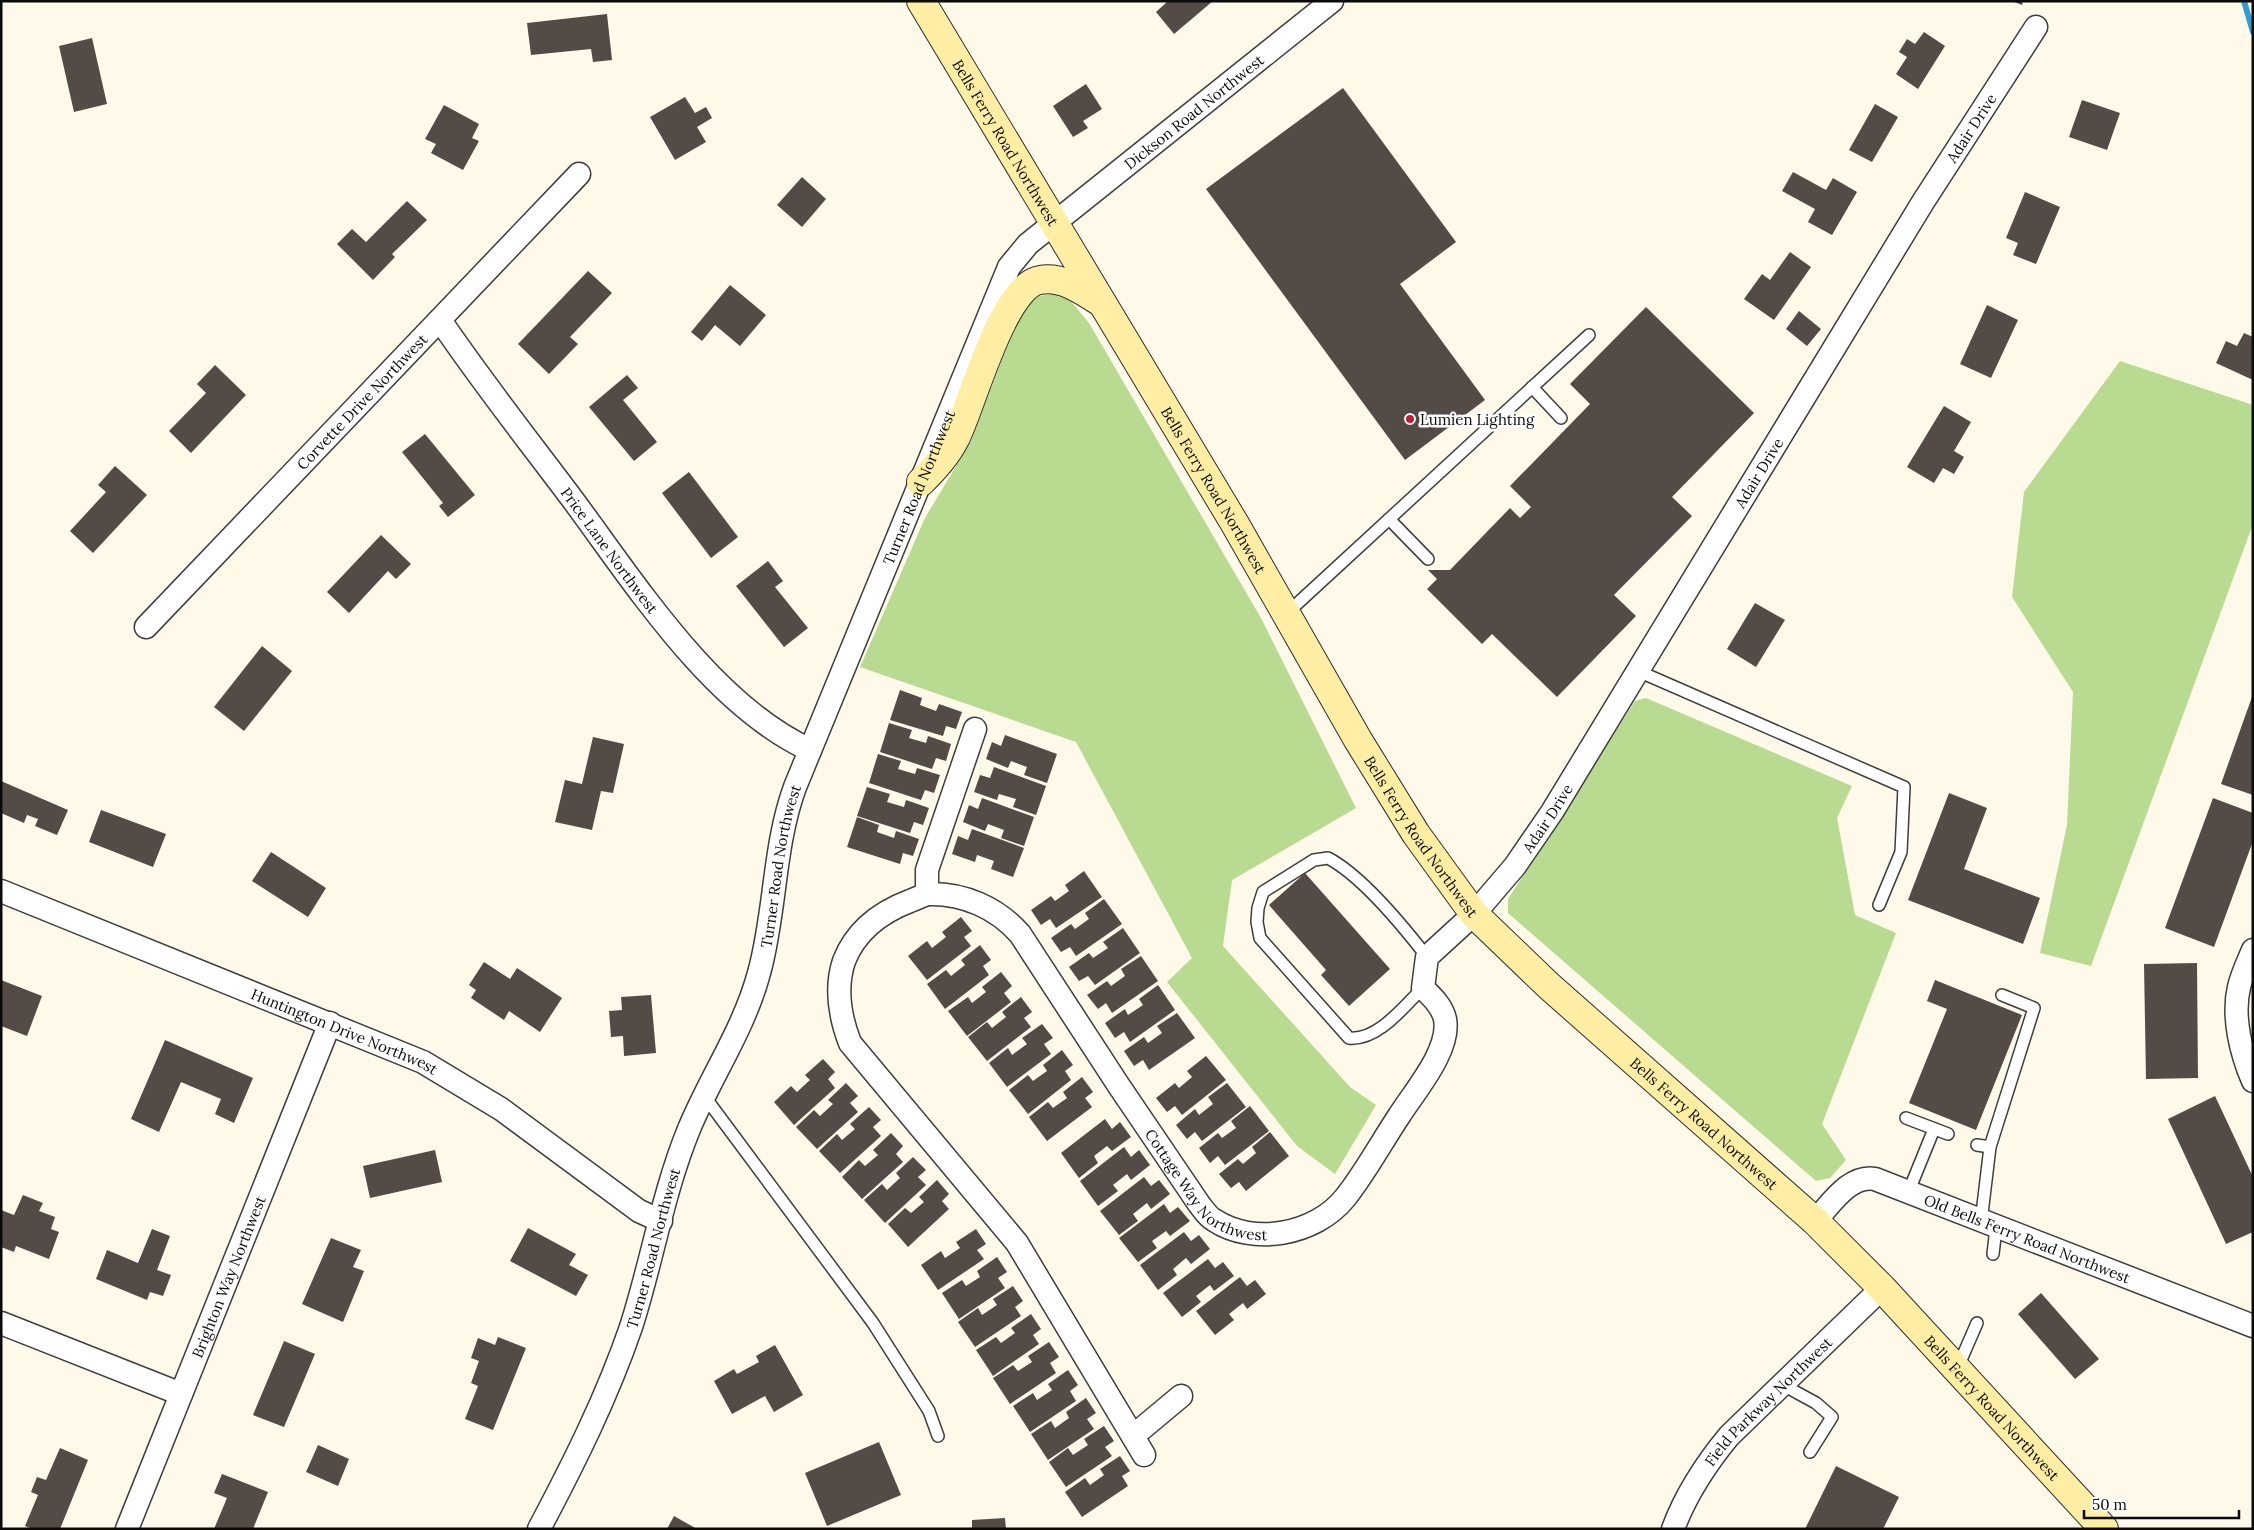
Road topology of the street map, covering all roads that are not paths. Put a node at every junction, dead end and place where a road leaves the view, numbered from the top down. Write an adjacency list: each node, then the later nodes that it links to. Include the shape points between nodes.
1 (921, 1): 5 (main road, Bells Ferry Road Northwest)
2 (1332, 1): 5 (street, Dickson Road Northwest)
3 (2036, 27): 16 (street, Adair Drive, via 1923,202)
4 (579, 174): 7 (street, Corvette Drive Northwest)
5 (1055, 222): 6 (main road, Bells Ferry Road Northwest); 11 (street, Turner Road Northwest, via 1028,244 1009,267)
6 (1105, 305): 11 (main road, via 1062,282 1038,280 1026,285 998,328 945,457); 14 (main road, Bells Ferry Road Northwest)
7 (440, 320): 15 (street, Corvette Drive Northwest); 18 (street, Price Lane Northwest, via 659,616 725,692 758,719)
8 (1589, 335): 9 (lane)
9 (1532, 387): 10 (lane); 12 (lane)
10 (1562, 418)
11 (921, 482): 18 (street, Turner Road Northwest)
12 (1389, 520): 13 (lane); 14 (lane)
13 (1428, 559)
14 (1286, 614): 22 (main road, Bells Ferry Road Northwest, via 1416,834)
15 (146, 627)
16 (1638, 671): 21 (lane, via 1904,787 1900,852); 22 (street, Adair Drive, via 1552,812 1515,866)
17 (975, 729): 20 (street, via 927,870)
18 (810, 750): 29 (street, Turner Road Northwest, via 787,808 781,833 759,974 732,1043)
19 (1, 891): 27 (street, Huntington Drive Northwest)
20 (927, 894): 25 (street, Cottage Way Northwest, via 969,900 1010,922 1199,1204 1212,1220 1233,1230 1258,1234 1289,1231 1321,1220 1344,1199 1430,1071 1444,1037 1445,1019 1439,1004); 47 (street, via 876,917 845,960 839,988 841,1021 850,1043 1017,1243 1138,1445)
21 (1879, 906)
22 (1474, 914): 24 (street); 37 (main road, Bells Ferry Road Northwest, via 1549,986)
23 (2253, 950): 28 (street, via 2239,987 2237,1017 2244,1061)
24 (1427, 957): 25 (street); 25 (lane, via 1350,872 1328,858 1314,860 1264,891 1258,905 1260,938 1349,1038 1368,1034 1382,1026)
25 (1423, 988)
26 (2002, 995): 34 (lane, via 2034,1008)
27 (330, 1023): 36 (street, Huntington Drive Northwest, via 423,1062 502,1109 639,1211); 46 (street, Brighton Way Northwest)
28 (2253, 1081)
29 (705, 1098): 36 (street, Turner Road Northwest, via 689,1129); 48 (lane, via 873,1323 929,1411)
30 (1906, 1118): 31 (lane)
31 (1934, 1129): 32 (lane); 35 (lane)
32 (1948, 1134)
33 (1977, 1145): 34 (lane)
34 (1990, 1147): 38 (lane)
35 (1908, 1193): 37 (street, Old Bells Ferry Road Northwest, via 1865,1177 1854,1182); 38 (street, Old Bells Ferry Road Northwest)
36 (661, 1221): 51 (street, Turner Road Northwest, via 631,1326 607,1392)
37 (1815, 1221): 40 (main road, Bells Ferry Road Northwest)
38 (1988, 1225): 39 (lane); 43 (street, Old Bells Ferry Road Northwest)
39 (1993, 1254)
40 (1882, 1288): 44 (main road, Bells Ferry Road Northwest); 45 (street, Field Parkway Northwest)
41 (1977, 1323): 44 (lane)
42 (1, 1324): 46 (street)
43 (2253, 1326)
44 (1957, 1369): 53 (main road, Bells Ferry Road Northwest)
45 (1781, 1384): 49 (lane, via 1816,1403 1832,1417); 52 (street, Field Parkway Northwest, via 1709,1460 1692,1486)
46 (181, 1394): 50 (street, Brighton Way Northwest)
47 (1181, 1396)
48 (938, 1436)
49 (1810, 1452)
50 (126, 1529)
51 (539, 1529)
52 (1673, 1529)
53 (2104, 1529)

